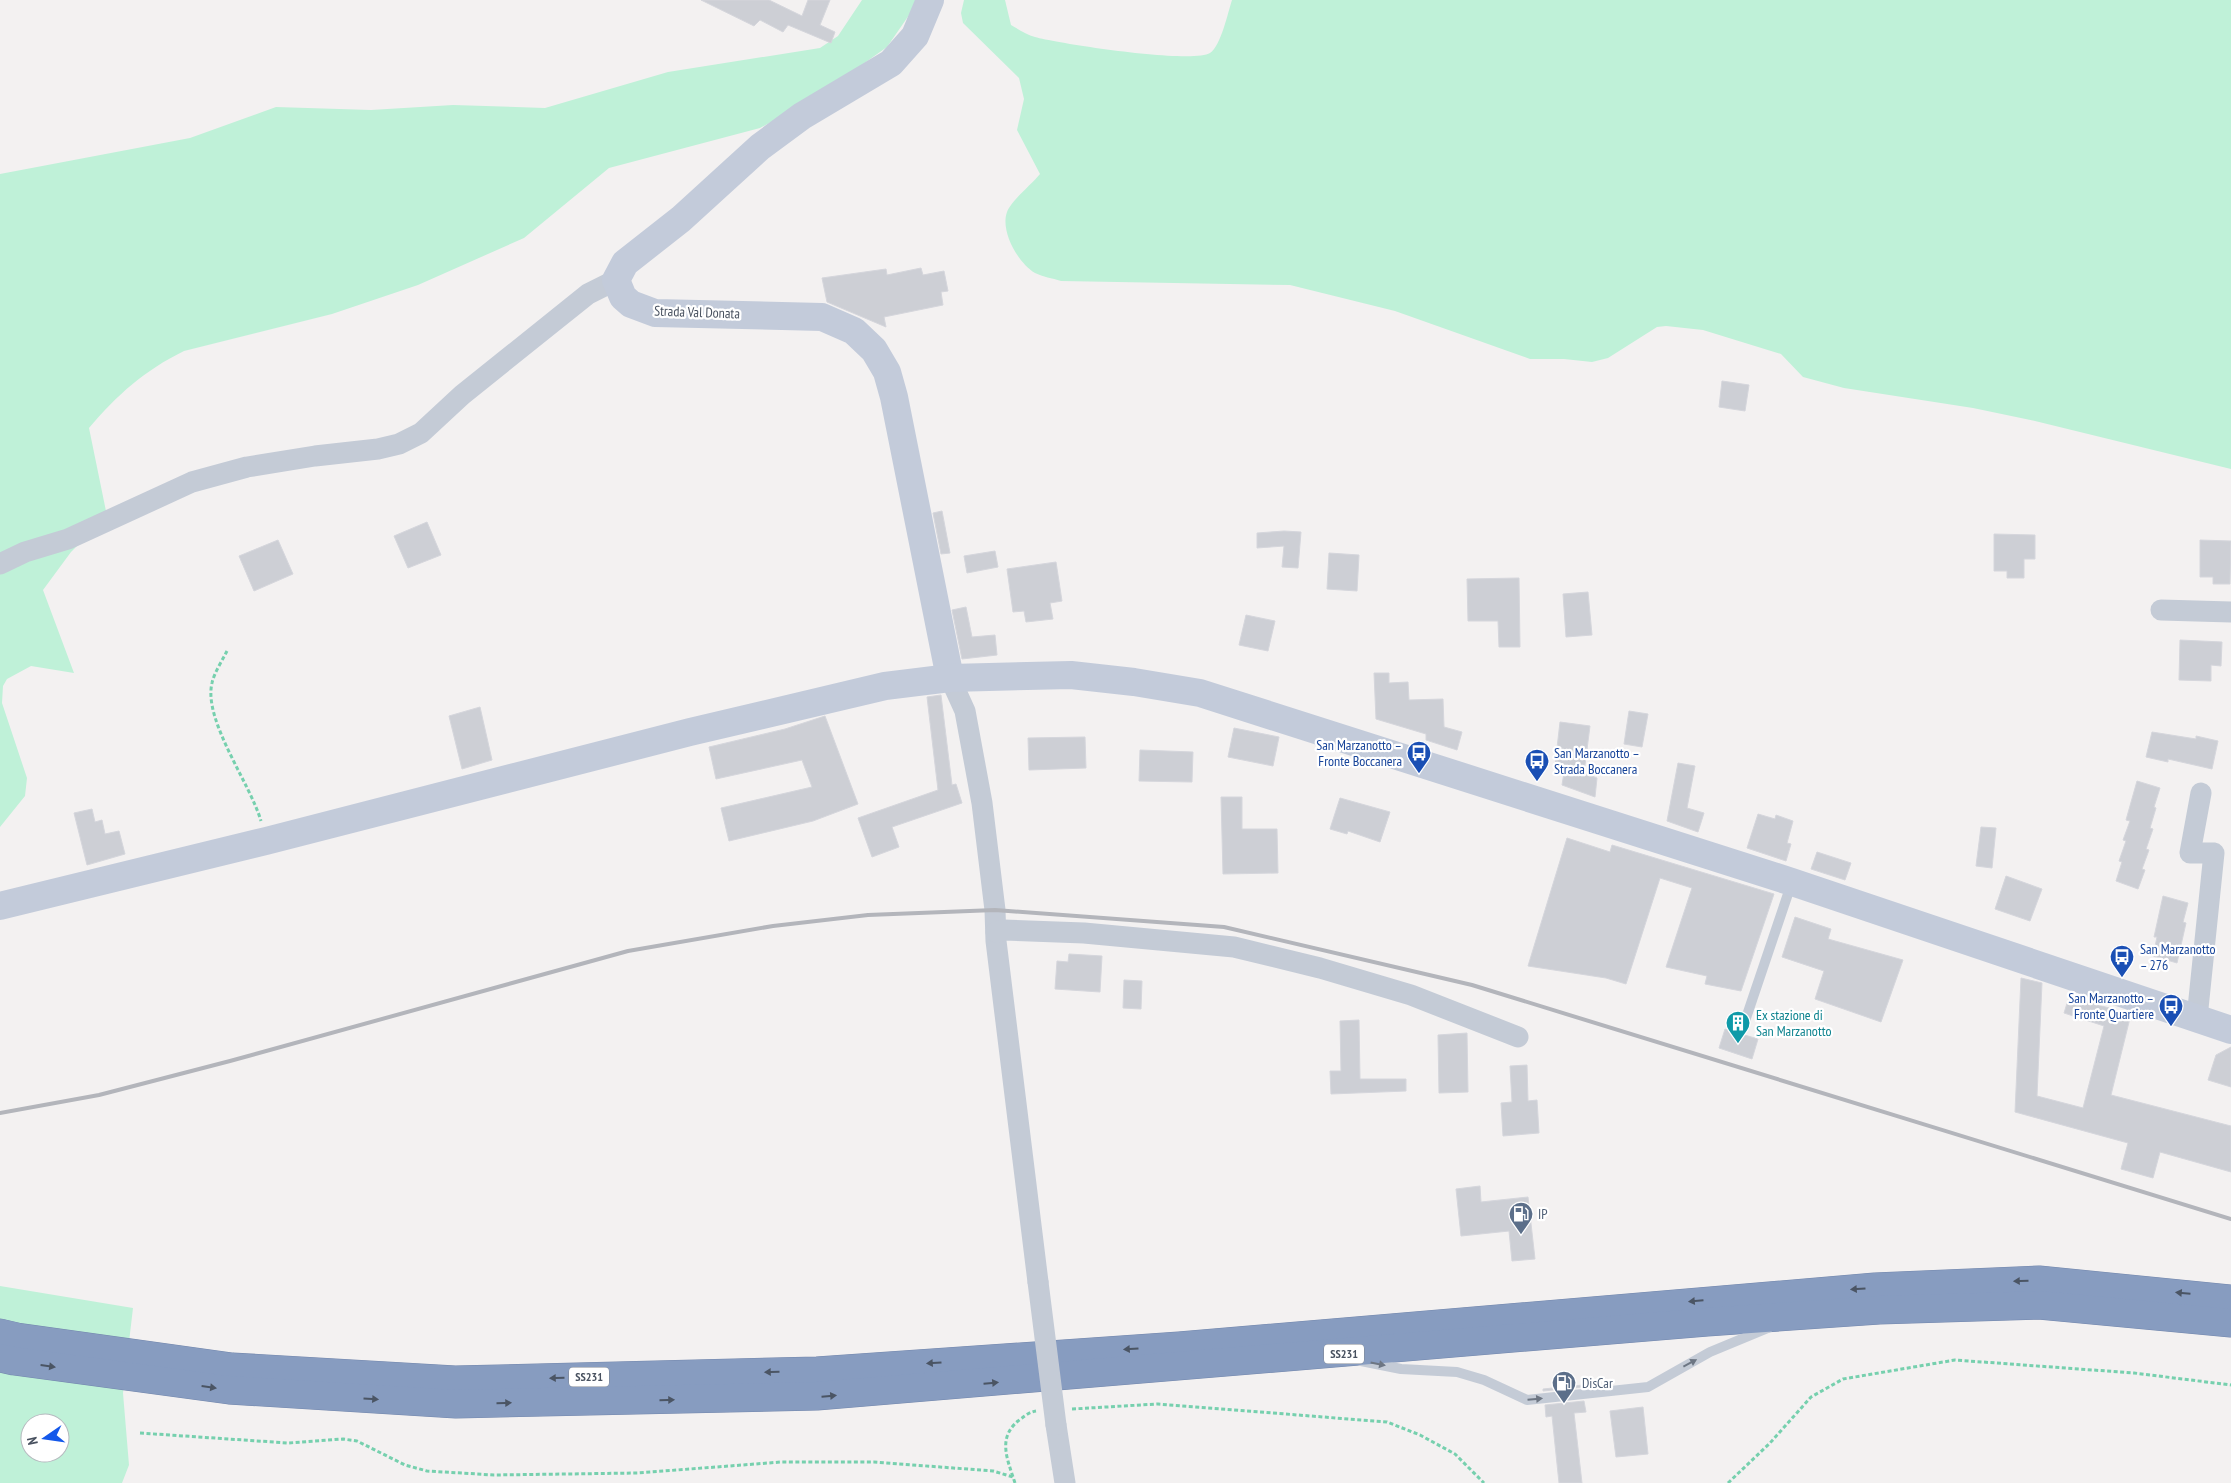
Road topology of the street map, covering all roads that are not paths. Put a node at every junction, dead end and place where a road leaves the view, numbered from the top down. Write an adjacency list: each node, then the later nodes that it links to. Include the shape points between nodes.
1 (930, 0): 2 (main road, via 915,36 890,63 802,116 760,147 681,219 625,263)
2 (616, 280): 3 (street, via 588,294 421,433 399,444 247,467 192,482 68,539 25,552); 6 (main road, Strada Val Donata, via 622,297 643,310 670,314 822,317 854,331 874,350 887,372 894,397)
3 (0, 564)
4 (2161, 610): 5 (street)
5 (2231, 612)
6 (950, 678): 8 (main road, via 1070,676 1200,693); 9 (main road, via 885,686 782,709); 10 (street, via 965,711 980,794)
7 (2201, 793): 11 (street, via 2190,853 2214,853)
8 (1792, 882): 11 (main road); 12 (lane)
9 (0, 906)
10 (996, 932): 14 (street, via 1084,933 1234,947 1411,995); 21 (street, bridge, via 1038,1282 1049,1418)
11 (2196, 1018): 13 (main road)
12 (1744, 1024)
13 (2231, 1030)
14 (1518, 1037)
15 (2231, 1299): 18 (highway, SS231, one-way to 18, via 2039,1280 1884,1287 1179,1346 817,1371 455,1380 232,1367)
16 (1795, 1316): 17 (highway, SS231, via 1879,1310 2039,1306); 19 (highway, SS231); 19 (lane, one-way to 16, via 1401,1369 1457,1372 1484,1380 1527,1400 1648,1387 1710,1352)
17 (2231, 1323)
18 (0, 1333)
19 (1330, 1355): 20 (highway, SS231, one-way to 19, via 229,1390 456,1404 817,1396)
20 (0, 1358)
21 (1065, 1483)

